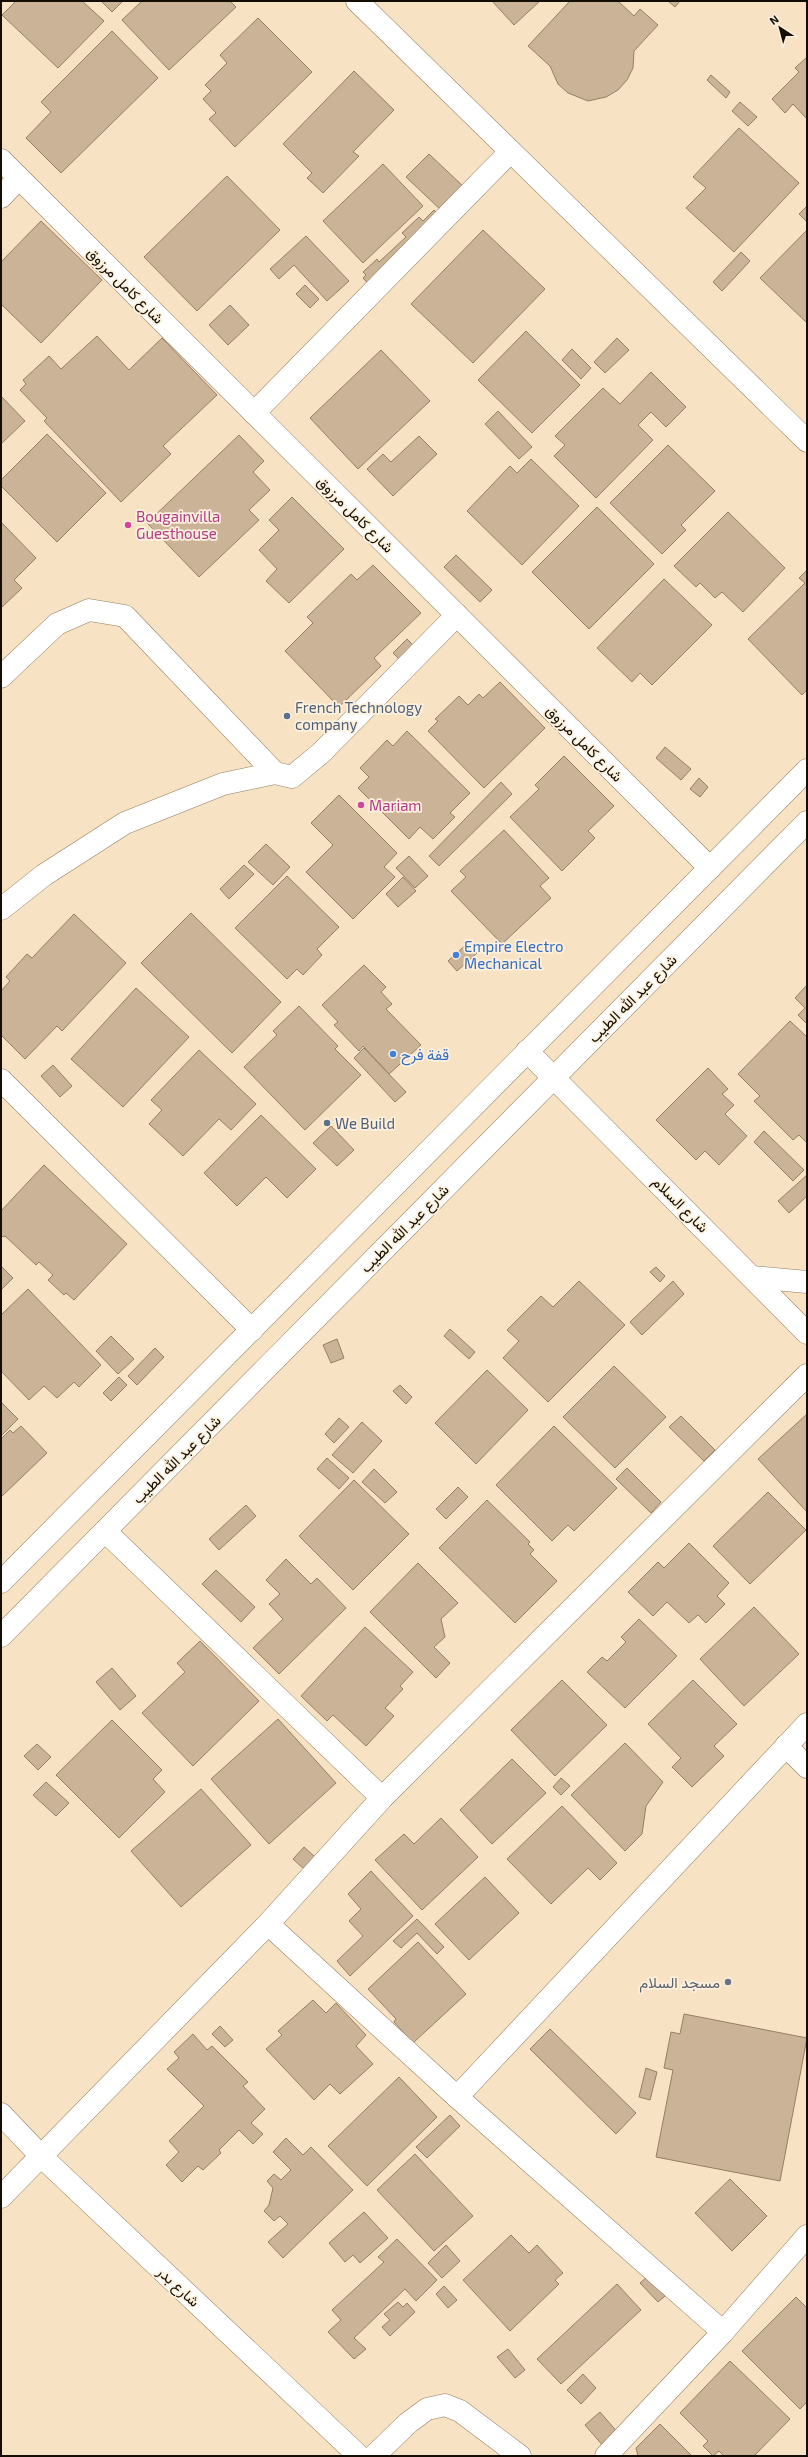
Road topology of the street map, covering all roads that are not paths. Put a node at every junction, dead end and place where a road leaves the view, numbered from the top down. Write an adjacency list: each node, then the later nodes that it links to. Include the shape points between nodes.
1 (358, 1): 2 (street)
2 (510, 152): 6 (street); 7 (street)
3 (1, 160): 4 (street, شارع كامل مرزوق)
4 (19, 178): 5 (street); 6 (street, شارع كامل مرزوق)
5 (1, 197)
6 (254, 413): 8 (street, شارع كامل مرزوق)
7 (807, 441)
8 (457, 615): 11 (street, via 315,758 292,777); 13 (street, شارع كامل مرزوق)
9 (1, 678): 11 (street, via 56,624 89,610 125,616)
10 (807, 770): 13 (street)
11 (275, 773): 14 (street, via 223,784 125,823 44,875)
12 (807, 822): 16 (street, شارع عبد الله الطيب)
13 (710, 868): 15 (street)
14 (1, 909)
15 (527, 1051): 16 (street, شارع السلام); 20 (street)
16 (554, 1076): 18 (street, شارع السلام); 23 (street, شارع عبد الله الطيب)
17 (1, 1080): 20 (street)
18 (752, 1277): 19 (street); 21 (street, شارع السلام)
19 (807, 1282)
20 (252, 1330): 24 (street)
21 (807, 1333)
22 (807, 1375): 29 (street)
23 (105, 1531): 25 (street, شارع عبد الله الطيب); 29 (street)
24 (1, 1582)
25 (1, 1636)
26 (807, 1724): 27 (street)
27 (786, 1746): 28 (street); 31 (street)
28 (807, 1767)
29 (382, 1798): 30 (street)
30 (268, 1924): 31 (street); 33 (street)
31 (457, 2097): 36 (street)
32 (1, 2114): 33 (street, شارع بدر)
33 (42, 2156): 34 (street); 37 (street, شارع بدر)
34 (1, 2197)
35 (807, 2236): 36 (street)
36 (723, 2332): 40 (street)
37 (359, 2456)
38 (374, 2456): 39 (street, via 408,2423 427,2409 445,2405 460,2411)
39 (520, 2456)
40 (606, 2456)

